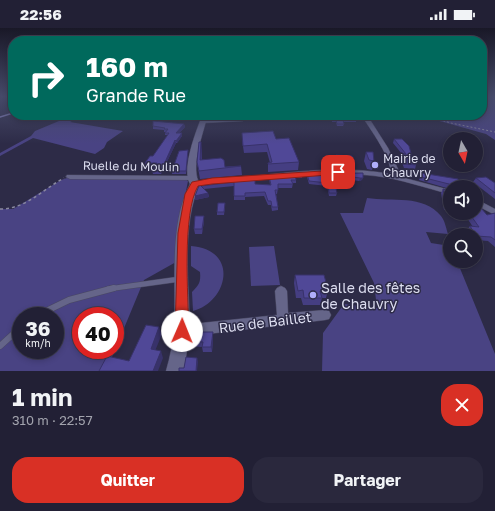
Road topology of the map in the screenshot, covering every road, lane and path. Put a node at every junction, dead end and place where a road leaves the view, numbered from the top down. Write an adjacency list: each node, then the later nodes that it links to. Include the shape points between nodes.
1 (200, 120): 7 (street, via 194,149)
2 (367, 120): 6 (street, via 395,169)
3 (441, 120): 4 (path)
4 (495, 132)
5 (70, 177): 7 (street, Ruelle du Moulin); 10 (path, via 61,180 21,206)
6 (393, 177): 7 (street, Ruelle du Moulin, via 329,172); 8 (street, Ruelle du Moulin)
7 (194, 181): 12 (street, via 184,225)
8 (443, 190)
9 (483, 206): 11 (street)
10 (0, 209)
11 (495, 212)
12 (182, 278): 14 (lane, via 104,291 74,298); 17 (street)
13 (281, 291): 16 (street)
14 (55, 307)
15 (325, 315): 16 (street, Rue de Baillet)
16 (283, 320): 17 (street, Rue de Baillet)
17 (182, 331): 20 (street)
18 (12, 335): 19 (lane)
19 (0, 346)
20 (175, 371)

